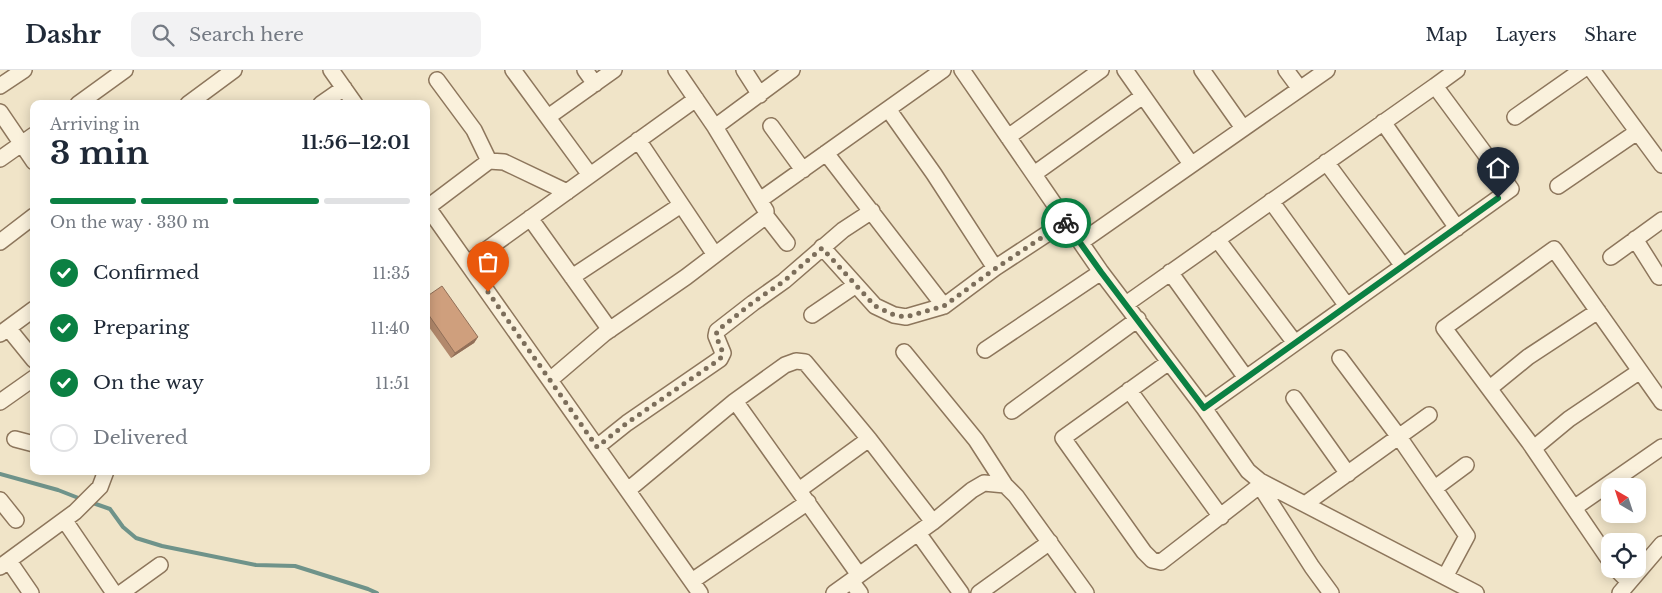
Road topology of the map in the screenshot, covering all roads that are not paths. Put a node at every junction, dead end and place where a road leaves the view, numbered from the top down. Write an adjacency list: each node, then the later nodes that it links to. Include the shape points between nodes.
1 (24, 70): 23 (street)
2 (126, 70): 30 (street)
3 (331, 70): 25 (street)
4 (513, 70): 36 (street)
5 (585, 70): 22 (street)
6 (614, 70): 22 (street)
7 (676, 70): 29 (street)
8 (744, 70): 27 (street)
9 (792, 70): 27 (street)
10 (942, 70): 34 (street)
11 (1101, 70): 43 (street)
12 (1124, 70): 28 (street)
13 (1202, 70): 41 (street)
14 (1286, 70): 26 (street)
15 (1327, 70): 26 (street)
16 (1457, 70): 24 (street)
17 (1582, 70): 37 (street)
18 (1592, 70): 42 (street)
19 (232, 71): 31 (street)
20 (968, 72): 43 (street)
21 (437, 80): 50 (street, via 474,130)
22 (595, 84): 36 (street)
23 (0, 86)
24 (1435, 86): 38 (street); 70 (street, via 1512,189)
25 (344, 88): 32 (street); 33 (street)
26 (1300, 89): 41 (street)
27 (760, 94): 40 (street)
28 (1143, 96): 52 (street); 55 (street)
29 (696, 99): 40 (street); 45 (street)
30 (84, 100)
31 (193, 100)
32 (327, 100)
33 (352, 100)
34 (888, 109): 47 (street); 81 (street)
35 (0, 112): 46 (street)
36 (548, 117): 56 (street)
37 (1515, 117)
38 (1383, 122): 51 (street); 70 (street)
39 (771, 126): 54 (street)
40 (715, 127): 59 (street)
41 (1243, 128): 52 (street)
42 (1637, 132): 53 (street); 57 (street)
43 (1008, 136): 55 (street)
44 (30, 138): 46 (street)
45 (638, 140): 56 (street); 61 (street)
46 (21, 144): 48 (street); 49 (street)
47 (826, 153): 54 (street); 63 (street)
48 (30, 156)
49 (0, 159)
50 (489, 161): 58 (street, via 504,162); 62 (street)
51 (1326, 162): 60 (street); 80 (street)
52 (1191, 164): 74 (street)
53 (1662, 165)
54 (803, 170): 59 (street)
55 (1034, 174): 69 (street)
56 (590, 175): 58 (street)
57 (1558, 186)
58 (566, 192): 66 (street)
59 (760, 200): 65 (street)
60 (1271, 201): 71 (street); 89 (street)
61 (681, 205): 77 (street); 84 (street)
62 (430, 209)
63 (872, 211): 76 (street); 88 (street)
64 (430, 214): 79 (street)
65 (766, 216): 75 (street); 77 (street)
66 (530, 218): 79 (street); 84 (street)
67 (30, 219): 73 (street)
68 (1662, 220): 72 (street)
69 (1065, 222): 74 (street); 81 (street)
70 (1457, 228): 80 (street)
71 (1217, 239): 83 (street); 96 (street)
72 (1635, 239): 78 (street); 85 (street)
73 (0, 242)
74 (1081, 242): 82 (street)
75 (786, 243)
76 (822, 248): 86 (street); 119 (street, via 717,331 723,353 720,359)
77 (715, 255): 94 (street)
78 (1611, 257)
79 (468, 263): 104 (street)
80 (1403, 266): 89 (street)
81 (996, 268): 88 (street)
82 (1101, 272): 87 (street); 97 (street)
83 (1170, 272): 87 (street); 103 (street)
84 (572, 277): 94 (street)
85 (1660, 277)
86 (856, 285): 88 (street, via 875,306 894,315 906,317); 92 (street)
87 (1126, 304): 93 (street)
88 (944, 306)
89 (1347, 306): 96 (street)
90 (1598, 311): 102 (street); 106 (street, via 1528,357); 106 (street, via 1554,249 1444,328)
91 (30, 313): 95 (street)
92 (812, 315)
93 (1138, 319): 101 (street); 113 (street)
94 (610, 330): 104 (street)
95 (4, 331): 99 (street)
96 (1295, 343): 103 (street)
97 (985, 350)
98 (904, 352): 125 (street, via 976,440)
99 (30, 356)
100 (1340, 358): 115 (street)
101 (1169, 362): 107 (street); 112 (street)
102 (1640, 371): 111 (street); 121 (street, via 1569,419)
103 (1246, 378): 112 (street)
104 (550, 380): 119 (street)
105 (30, 381): 110 (street)
106 (1490, 388): 121 (street)
107 (1129, 390): 133 (street); 133 (street, via 1063,438 1144,552 1152,560 1162,562)
108 (1294, 398): 123 (street)
109 (735, 401): 117 (street, via 785,365 805,362); 128 (street); 129 (street)
110 (0, 402)
111 (1662, 402)
112 (1204, 408): 126 (street, via 1248,471)
113 (1012, 411)
114 (1429, 415): 115 (street)
115 (1399, 437): 123 (street); 127 (street)
116 (16, 439): 118 (street)
117 (869, 439): 129 (street); 136 (street)
118 (30, 443)
119 (597, 447): 128 (street)
120 (1662, 447): 132 (street)
121 (1534, 448): 132 (street)
122 (1466, 466): 127 (street)
123 (1348, 474): 131 (street)
124 (104, 475): 135 (street, via 100,487)
125 (1005, 485): 136 (street, via 984,484 972,490); 138 (street)
126 (1262, 485): 131 (street); 133 (street); 155 (street)
127 (1435, 488): 143 (street, via 1467,536)
128 (628, 490): 145 (street)
129 (803, 496): 144 (street); 145 (street)
130 (0, 500): 134 (street)
131 (1305, 504): 143 (street)
132 (1574, 508): 140 (street)
133 (1221, 517)
134 (16, 520)
135 (65, 520): 141 (street); 148 (street)
136 (933, 522): 137 (street)
137 (918, 533): 144 (street); 152 (street)
138 (1050, 542): 153 (street); 154 (street)
139 (1662, 544): 146 (street)
140 (1601, 548)
141 (4, 564): 147 (street)
142 (160, 565): 149 (street)
143 (1445, 577): 156 (street)
144 (855, 578): 150 (street); 151 (street)
145 (696, 587)
146 (1625, 588)
147 (31, 593)
148 (114, 593)
149 (121, 593)
150 (834, 593)
151 (860, 593)
152 (960, 593)
153 (979, 593)
154 (1086, 593)
155 (1331, 593)
156 (1476, 593)

